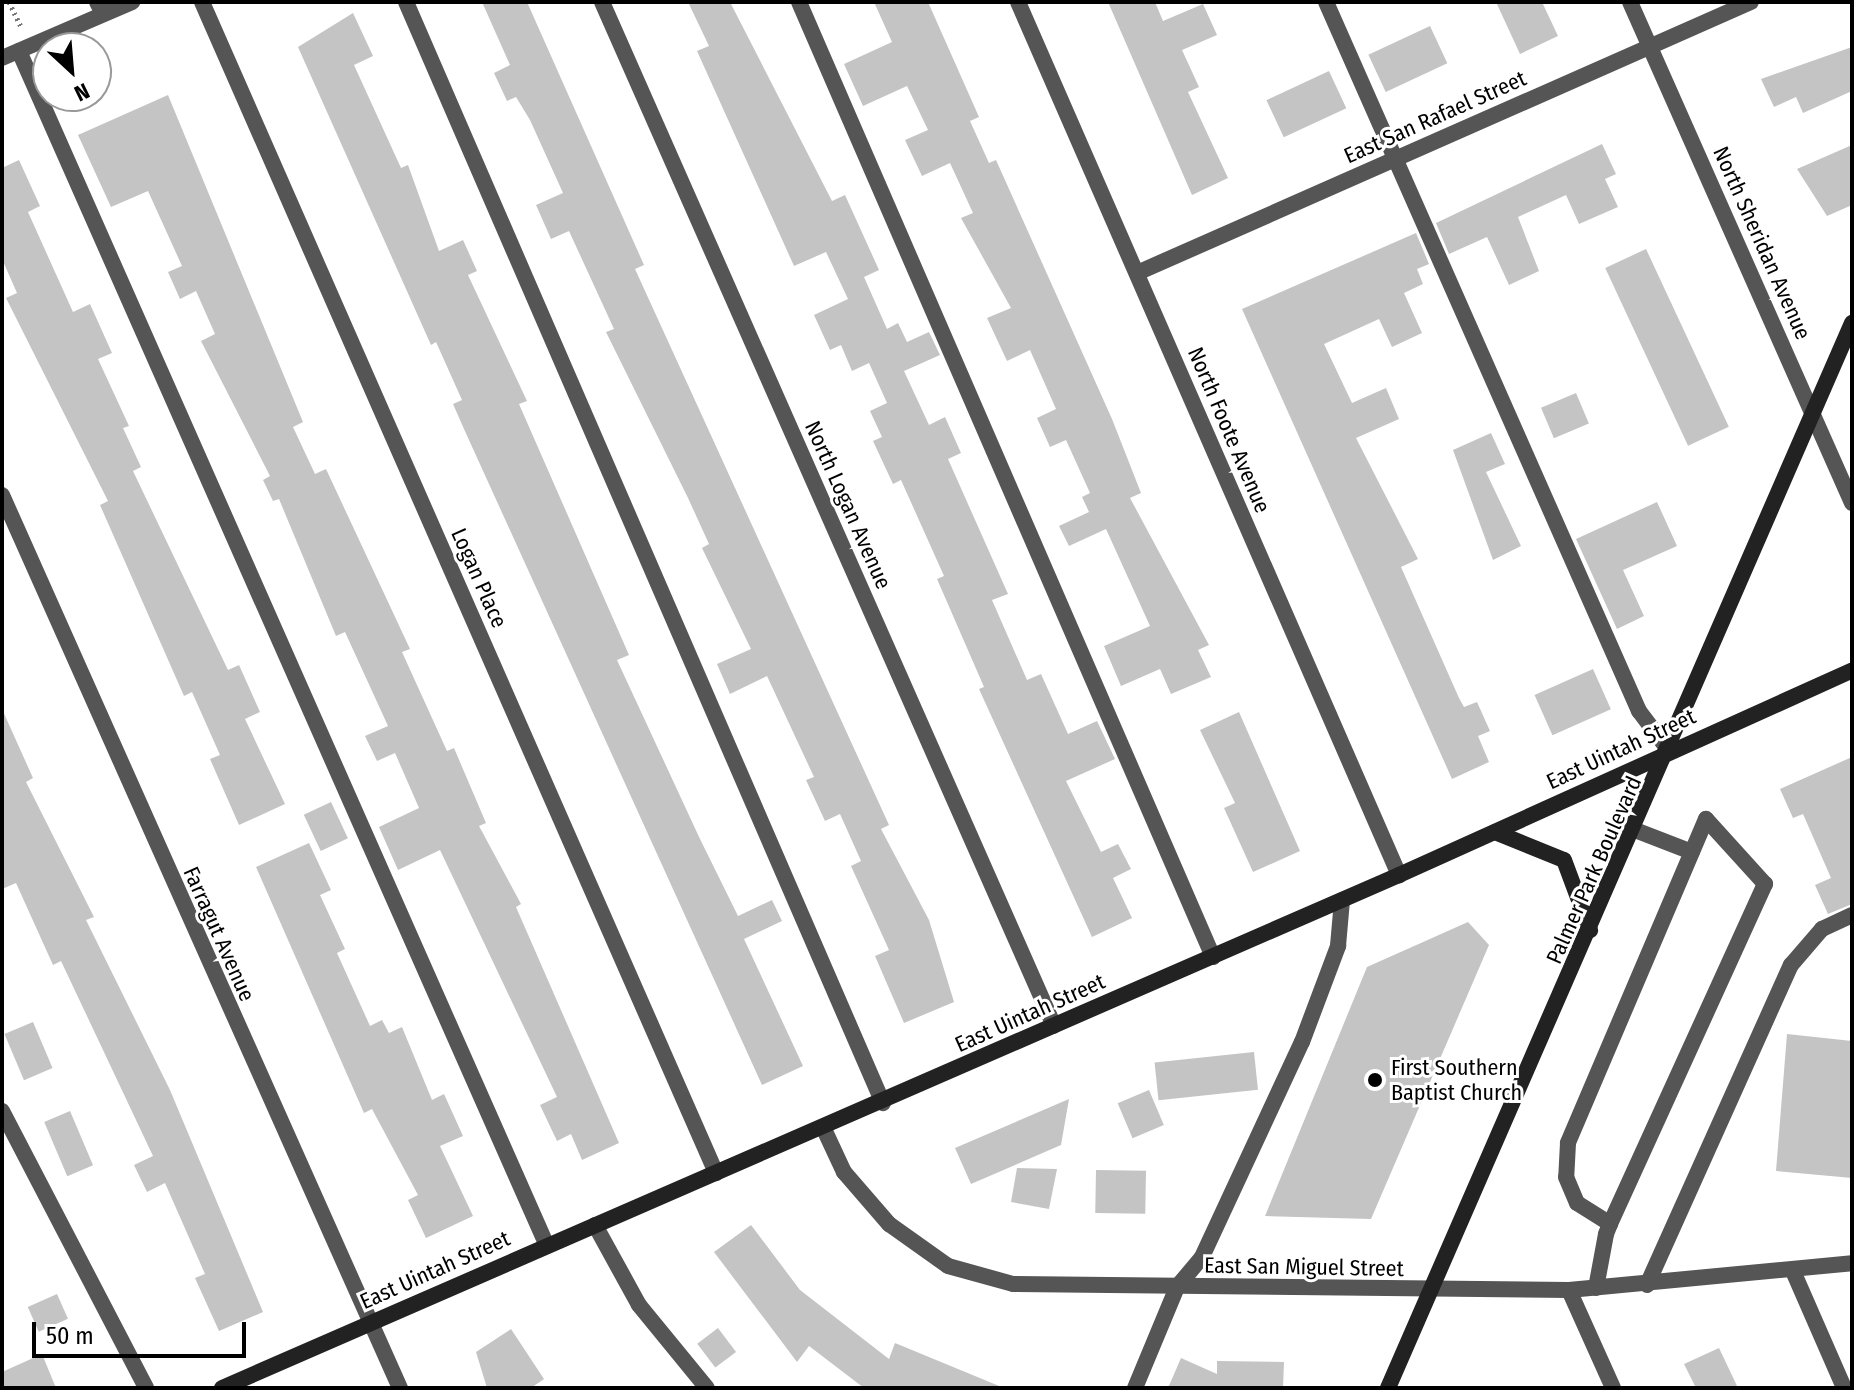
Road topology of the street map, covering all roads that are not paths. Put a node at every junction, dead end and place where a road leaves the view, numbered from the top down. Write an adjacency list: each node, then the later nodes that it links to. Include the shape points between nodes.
1 (132, 2): 10 (street)
2 (202, 2): 34 (street, Logan Place)
3 (406, 2): 31 (street)
4 (602, 2): 30 (street, North Logan Avenue)
5 (799, 2): 29 (street)
6 (1018, 2): 15 (street, North Foote Avenue)
7 (1326, 2): 14 (street)
8 (1630, 2): 11 (street, North Sheridan Avenue)
9 (1751, 2): 11 (street, East San Rafael Street)
10 (100, 8): 12 (street)
11 (1650, 46): 14 (street, East San Rafael Street); 17 (street, North Sheridan Avenue)
12 (19, 51): 13 (street); 37 (street)
13 (2, 58)
14 (1394, 159): 15 (street, East San Rafael Street); 21 (street, via 1639,711)
15 (1137, 273): 25 (street, North Foote Avenue)
16 (1852, 323): 17 (main road, Palmer Park Boulevard)
17 (1815, 418): 19 (street, North Sheridan Avenue); 21 (main road, Palmer Park Boulevard)
18 (2, 495): 45 (street, Farragut Avenue)
19 (1852, 503)
20 (1852, 670): 21 (main road, East Uintah Street)
21 (1670, 752): 22 (main road, Palmer Park Boulevard); 23 (main road, East Uintah Street)
22 (1635, 830): 24 (street); 28 (main road, Palmer Park Boulevard)
23 (1495, 832): 25 (main road, East Uintah Street); 28 (main road, via 1564,860)
24 (1692, 852): 35 (street, via 1568,1143 1566,1177 1577,1203); 35 (street, via 1706,819 1765,884)
25 (1399, 875): 26 (main road, East Uintah Street)
26 (1342, 900): 29 (main road, East Uintah Street); 41 (street, via 1338,946 1302,1042 1202,1257)
27 (1852, 915): 40 (street, via 1822,929 1791,965)
28 (1591, 932): 44 (main road, Palmer Park Boulevard)
29 (1213, 957): 30 (main road, East Uintah Street)
30 (1054, 1026): 31 (main road, East Uintah Street)
31 (883, 1103): 33 (main road, East Uintah Street)
32 (2, 1111): 46 (street)
33 (823, 1127): 34 (main road, East Uintah Street); 41 (street, East San Miguel Street, via 866,1199 948,1266 1013,1284)
34 (716, 1173): 36 (main road, East Uintah Street)
35 (1610, 1224): 42 (street)
36 (595, 1225): 37 (main road, East Uintah Street); 49 (street, via 639,1305)
37 (547, 1246): 45 (main road, East Uintah Street)
38 (1852, 1263): 39 (street, East San Miguel Street)
39 (1793, 1271): 40 (street, East San Miguel Street); 53 (street)
40 (1647, 1285): 42 (street, East San Miguel Street)
41 (1177, 1287): 44 (street, East San Miguel Street); 50 (street)
42 (1596, 1288): 43 (street, East San Miguel Street)
43 (1569, 1290): 44 (street, East San Miguel Street); 52 (street)
44 (1431, 1291): 51 (main road, Palmer Park Boulevard)
45 (367, 1324): 47 (main road, East Uintah Street); 48 (street, Farragut Avenue)
46 (146, 1388)
47 (222, 1388)
48 (400, 1388)
49 (707, 1388)
50 (1135, 1388)
51 (1388, 1388)
52 (1613, 1388)
53 (1844, 1388)

